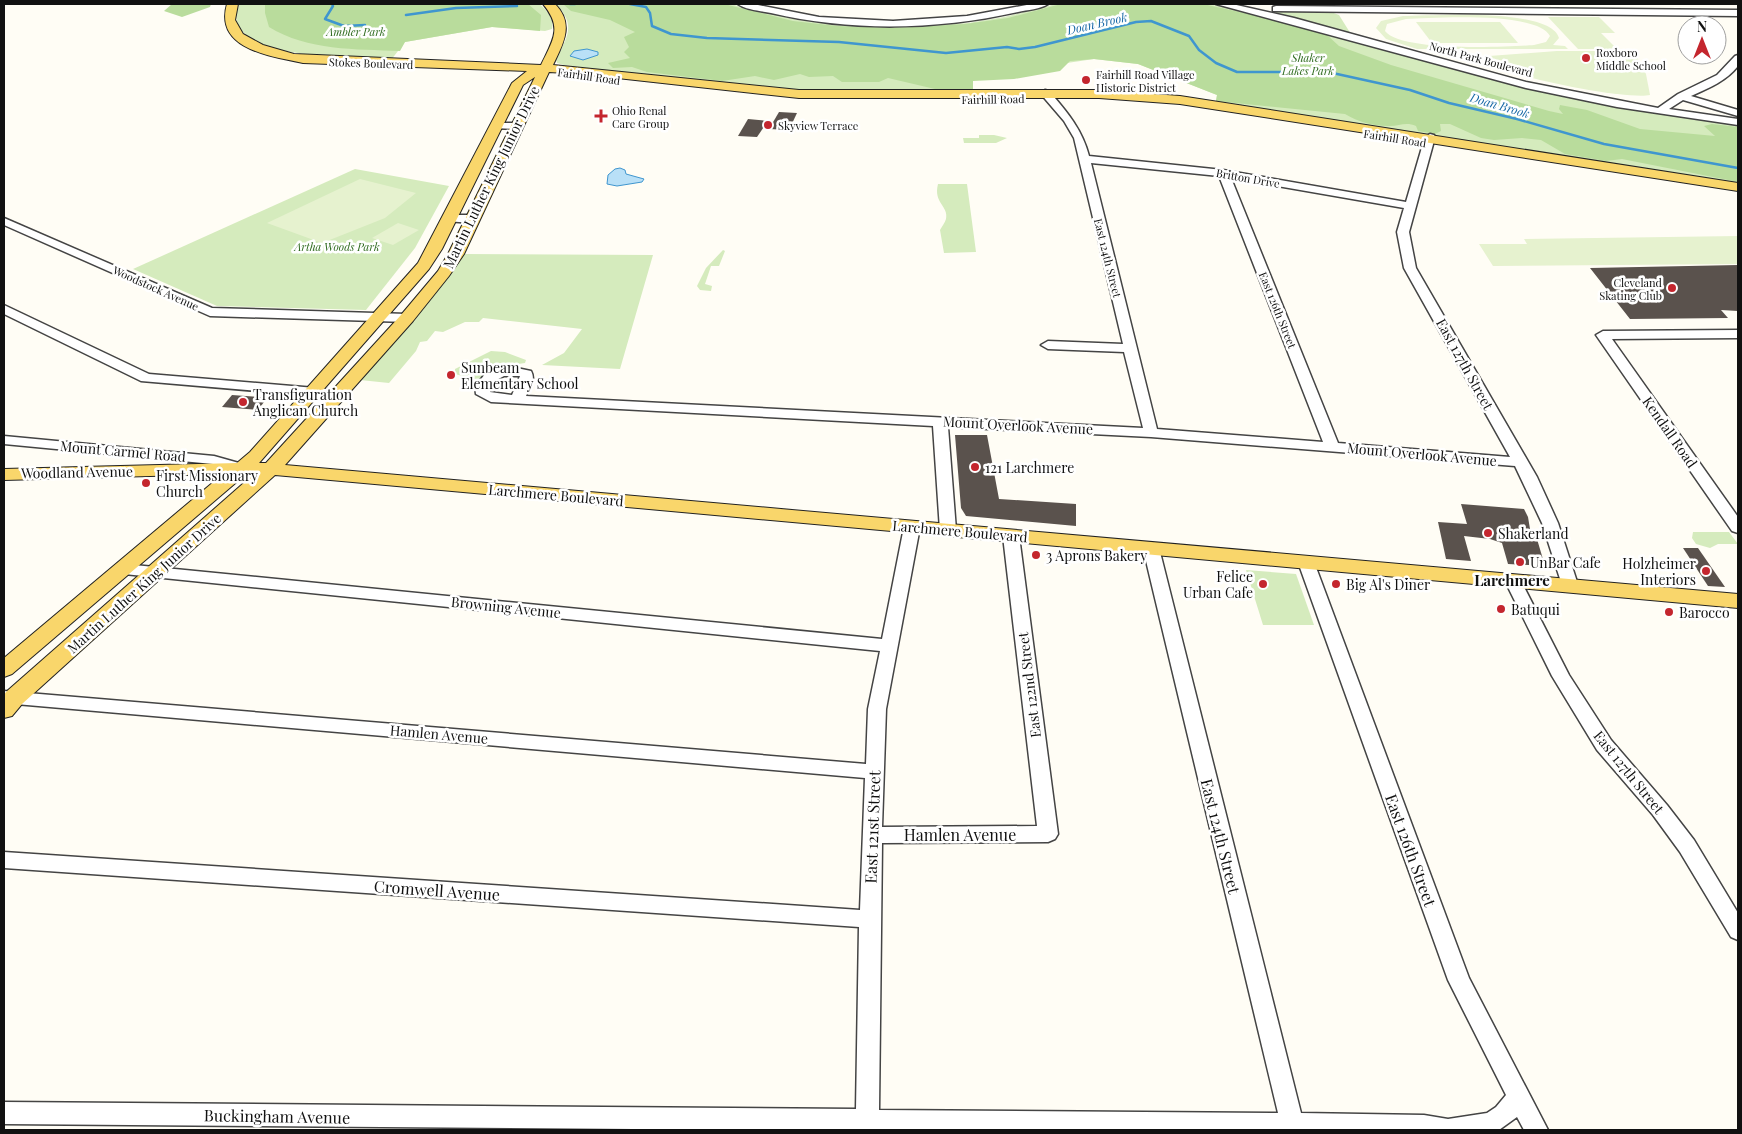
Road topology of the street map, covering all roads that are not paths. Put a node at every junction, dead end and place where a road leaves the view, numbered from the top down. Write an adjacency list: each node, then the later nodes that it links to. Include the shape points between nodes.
1 (232, 4): 18 (main road, Stokes Boulevard, via 229,20 234,33 273,53 332,62)
2 (549, 4): 16 (main road, via 558,13 561,31)
3 (747, 4): 14 (street, via 813,20 857,24)
4 (1043, 4): 14 (street)
5 (1221, 4): 11 (street, North Park Boulevard)
6 (1593, 4): 12 (street)
7 (1724, 4): 13 (street)
8 (1338, 7): 9 (street); 11 (street); 15 (street)
9 (1465, 7): 12 (street)
10 (970, 9): 14 (street)
11 (1252, 10): 15 (street, North Park Boulevard)
12 (1602, 12): 13 (street)
13 (1737, 13)
14 (970, 20)
15 (1356, 36): 23 (street, North Park Boulevard, via 1497,78)
16 (554, 51): 18 (main road, via 530,63); 19 (main road)
17 (1738, 58): 22 (street, via 1726,73)
18 (477, 66): 19 (main road, Stokes Boulevard); 20 (main road, via 514,74)
19 (544, 70): 20 (main road, Martin Luther King Junior Drive, via 526,76); 21 (main road, Fairhill Road, via 725,91 832,97); 27 (main road, Martin Luther King Junior Drive)
20 (518, 83): 26 (main road, Martin Luther King Junior Drive)
21 (1047, 96): 28 (main road, Fairhill Road, via 1144,100); 29 (street, East 124th Street, via 1073,126)
22 (1682, 96): 23 (street); 24 (street)
23 (1660, 111): 25 (street, North Park Boulevard)
24 (1738, 113)
25 (1738, 122)
26 (497, 126): 27 (street); 35 (main road, Martin Luther King Junior Drive)
27 (517, 126): 36 (main road, Martin Luther King Junior Drive)
28 (1429, 140): 31 (main road, Fairhill Road); 34 (street, East 127th Street)
29 (1084, 159): 30 (street, Britton Drive); 43 (street, East 124th Street)
30 (1223, 173): 34 (street, Britton Drive); 50 (street, East 126th Street)
31 (1661, 178): 32 (main road, Fairhill Road); 33 (main road, Fairhill Road)
32 (1738, 187)
33 (1738, 193)
34 (1410, 206): 51 (street, East 127th Street, via 1402,232 1410,268)
35 (449, 219): 36 (street); 39 (main road, Martin Luther King Junior Drive, via 424,266)
36 (473, 219): 40 (main road, Martin Luther King Junior Drive, via 444,273)
37 (4, 221): 39 (street, Woodstock Avenue, via 210,312)
38 (4, 310): 44 (street, via 146,378)
39 (381, 317): 40 (street, Woodstock Avenue); 44 (main road, Martin Luther King Junior Drive)
40 (407, 318): 45 (main road, Martin Luther King Junior Drive)
41 (1738, 334): 56 (street, Kendall Road, via 1603,335)
42 (1048, 345): 43 (street)
43 (1130, 348): 48 (street, East 124th Street)
44 (313, 393): 45 (street); 52 (main road, Martin Luther King Junior Drive, via 256,456)
45 (340, 394): 53 (main road, Martin Luther King Junior Drive)
46 (517, 399): 47 (street, Mount Overlook Avenue)
47 (940, 421): 48 (street, Mount Overlook Avenue); 57 (street)
48 (1151, 433): 50 (street, Mount Overlook Avenue)
49 (4, 440): 52 (street, Mount Carmel Road, via 214,460)
50 (1332, 447): 51 (street, Mount Overlook Avenue)
51 (1519, 462): 64 (street, East 127th Street, via 1550,522)
52 (241, 468): 53 (main road, Woodland Avenue); 54 (main road, Woodland Avenue); 61 (main road, Martin Luther King Junior Drive)
53 (271, 470): 55 (main road, Larchmere Boulevard); 62 (main road, Martin Luther King Junior Drive)
54 (4, 474)
55 (912, 527): 57 (main road, Larchmere Boulevard); 66 (street, East 121st Street)
56 (1738, 528)
57 (948, 530): 58 (main road, Larchmere Boulevard)
58 (1011, 536): 59 (main road, Larchmere Boulevard); 70 (street, East 122nd Street)
59 (1151, 548): 60 (main road, Larchmere Boulevard); 77 (street, East 124th Street)
60 (1306, 562): 63 (main road, Larchmere Boulevard); 75 (street, East 126th Street, via 1460,980)
61 (124, 569): 62 (street, Browning Avenue); 67 (main road, Martin Luther King Junior Drive)
62 (157, 571): 66 (street, Browning Avenue); 68 (main road, Martin Luther King Junior Drive)
63 (1513, 581): 64 (main road, Larchmere Boulevard); 74 (street, East 127th Street, via 1561,676 1590,724 1687,846)
64 (1570, 585): 65 (main road, Larchmere Boulevard)
65 (1738, 601)
66 (889, 646): 69 (street, East 121st Street, via 878,710)
67 (4, 669)
68 (7, 702): 69 (street, Hamlen Avenue)
69 (874, 772): 71 (street, East 121st Street)
70 (1048, 834): 71 (street, Hamlen Avenue)
71 (872, 835): 73 (street, East 121st Street)
72 (4, 860): 73 (street, Cromwell Avenue)
73 (870, 919): 78 (street, East 121st Street)
74 (1738, 931)
75 (1517, 1097): 79 (street, Buckingham Avenue, via 1502,1119); 80 (street, East 126th Street)
76 (4, 1113): 78 (street, Buckingham Avenue)
77 (1292, 1124): 78 (street, Buckingham Avenue); 79 (street, Buckingham Avenue, via 1424,1126)
78 (867, 1126)
79 (1451, 1130)
80 (1536, 1130)

